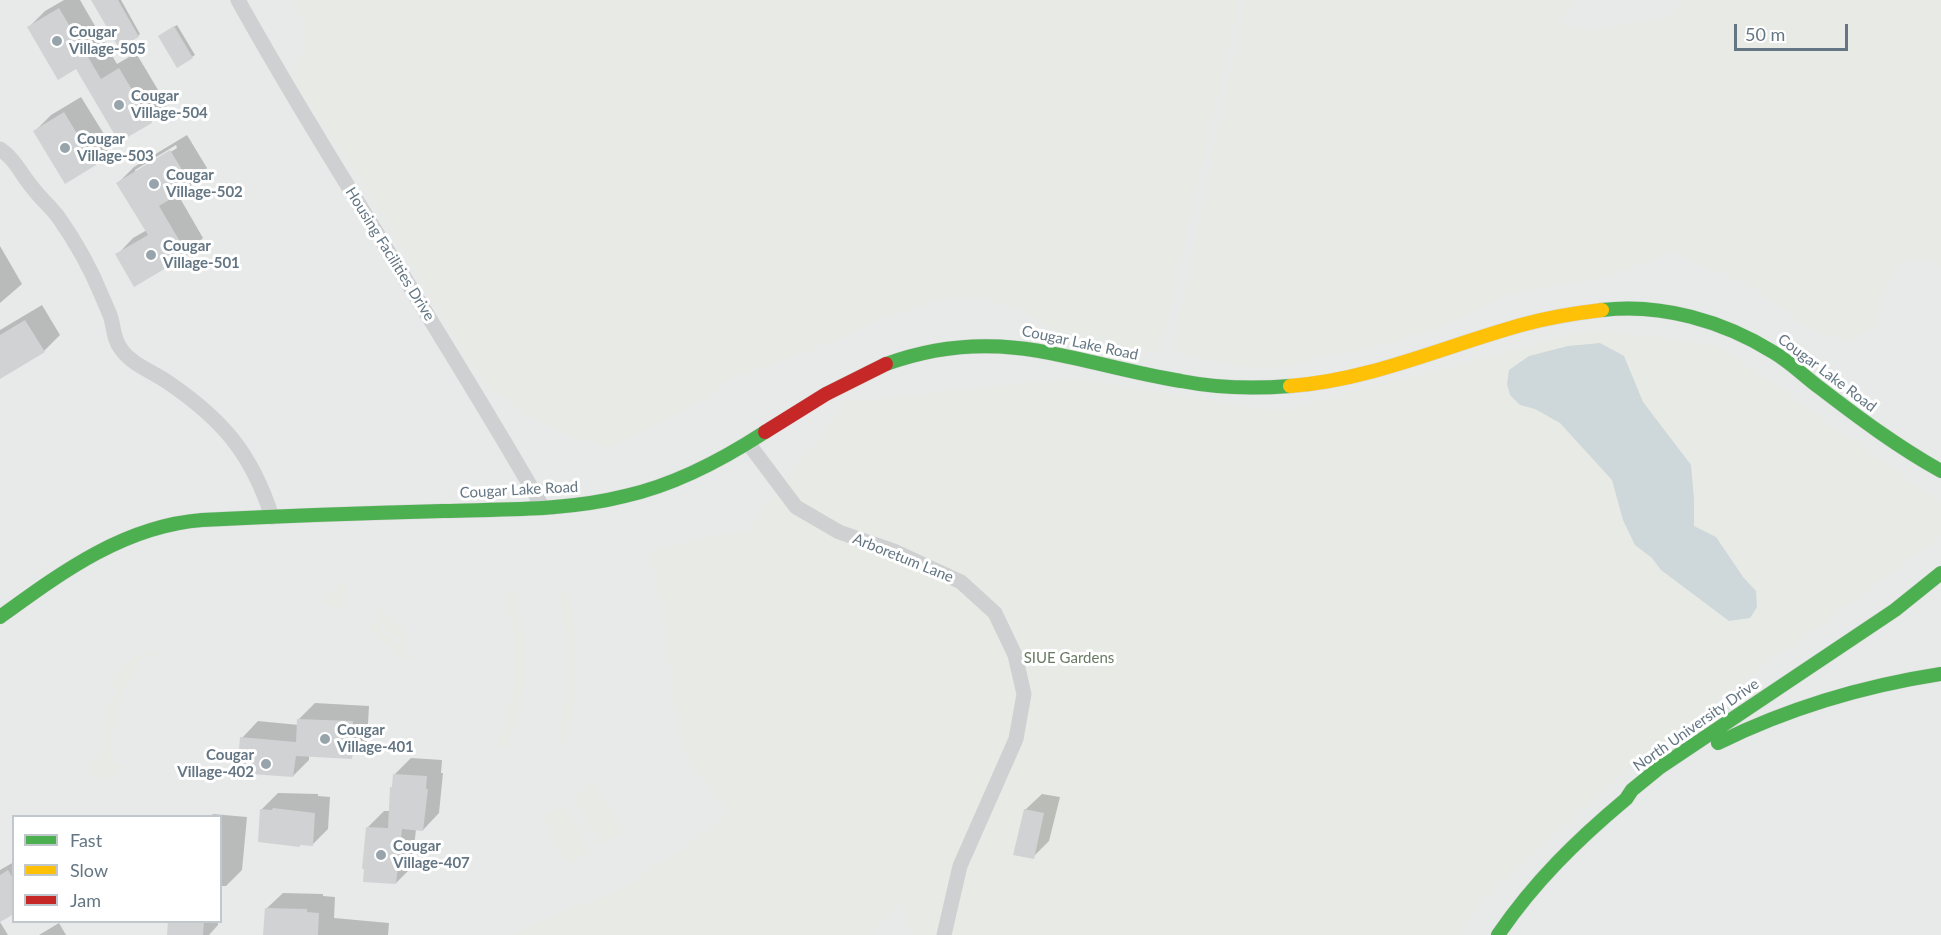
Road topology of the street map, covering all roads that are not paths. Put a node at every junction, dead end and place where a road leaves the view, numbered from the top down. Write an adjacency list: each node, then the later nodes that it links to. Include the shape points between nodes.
1 (238, 0): 5 (street, Housing Facilities Drive)
2 (0, 149): 6 (street, via 12,158 76,246 107,307 121,349 131,360 191,397 220,423 252,466)
3 (748, 443): 4 (street, Cougar Lake Road, via 846,381 878,366 935,349 1000,345 1031,348 1178,381 1236,389 1278,388 1318,384 1397,366 1511,327 1559,316 1626,308 1685,315 1765,347 1891,441); 5 (street, Cougar Lake Road, via 660,486 592,503); 11 (street, Arboretum Lane, via 796,507 839,532 894,551 961,582 995,613 1015,655 1024,694 1016,739 960,866)
4 (1941, 471)
5 (543, 508): 6 (street, Cougar Lake Road)
6 (272, 517): 8 (street, Cougar Lake Road, via 173,523 132,536 71,566)
7 (1941, 573): 10 (street, North University Drive, via 1895,610)
8 (2, 611)
9 (1941, 674): 10 (street, via 1866,688 1777,716)
10 (1632, 790): 12 (street, North University Drive, via 1543,874)
11 (944, 935)
12 (1498, 935)

